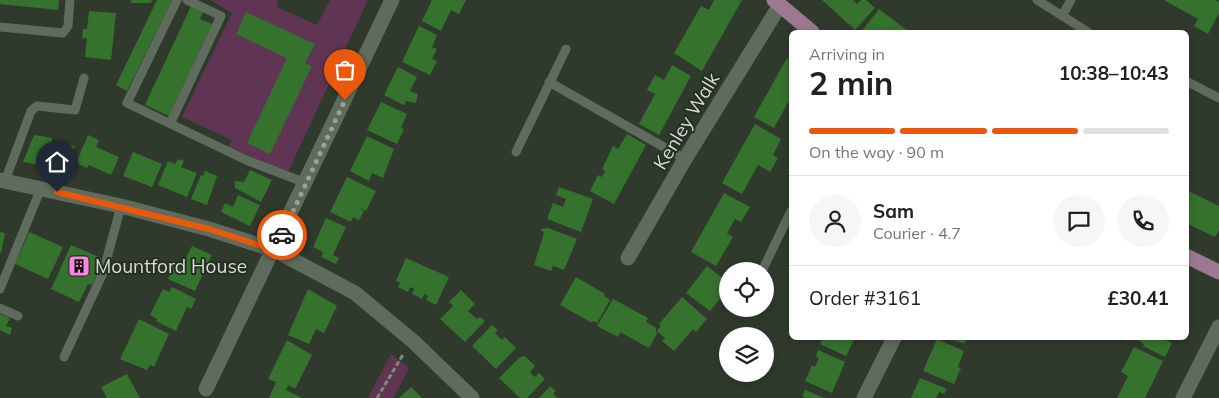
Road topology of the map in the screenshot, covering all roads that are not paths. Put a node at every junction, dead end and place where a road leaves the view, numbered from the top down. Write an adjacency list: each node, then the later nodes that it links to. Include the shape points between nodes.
1 (70, 0): 9 (lane, via 68,26 63,33)
2 (177, 0): 17 (lane, via 127,103)
3 (187, 0): 17 (lane, via 221,16)
4 (392, 0): 21 (street)
5 (1037, 0): 8 (lane)
6 (1071, 0): 8 (lane)
7 (777, 2): 10 (main road); 19 (street, Kenley Walk)
8 (1062, 16): 11 (lane)
9 (0, 27)
10 (810, 30)
11 (1085, 30)
12 (566, 49): 14 (lane)
13 (84, 78): 20 (lane, via 75,110 38,106 31,111)
14 (549, 82): 18 (lane); 19 (lane)
15 (1189, 83): 16 (lane)
16 (1219, 98)
17 (170, 124): 21 (lane, via 246,160)
18 (516, 152)
19 (685, 159): 27 (street, Kenley Walk)
20 (2, 180): 22 (street)
21 (306, 183): 25 (street)
22 (41, 188): 23 (street); 30 (lane)
23 (121, 206): 25 (street); 35 (lane, via 102,273)
24 (789, 215): 28 (lane)
25 (274, 250): 36 (street); 37 (street, via 356,293 414,342)
26 (1189, 257): 29 (main road)
27 (628, 258)
28 (766, 262)
29 (1219, 272)
30 (0, 290)
31 (0, 308): 32 (lane)
32 (18, 316)
33 (1219, 327): 39 (street)
34 (893, 340): 38 (street)
35 (64, 357)
36 (206, 389)
37 (472, 398)
38 (864, 398)
39 (1183, 398)

